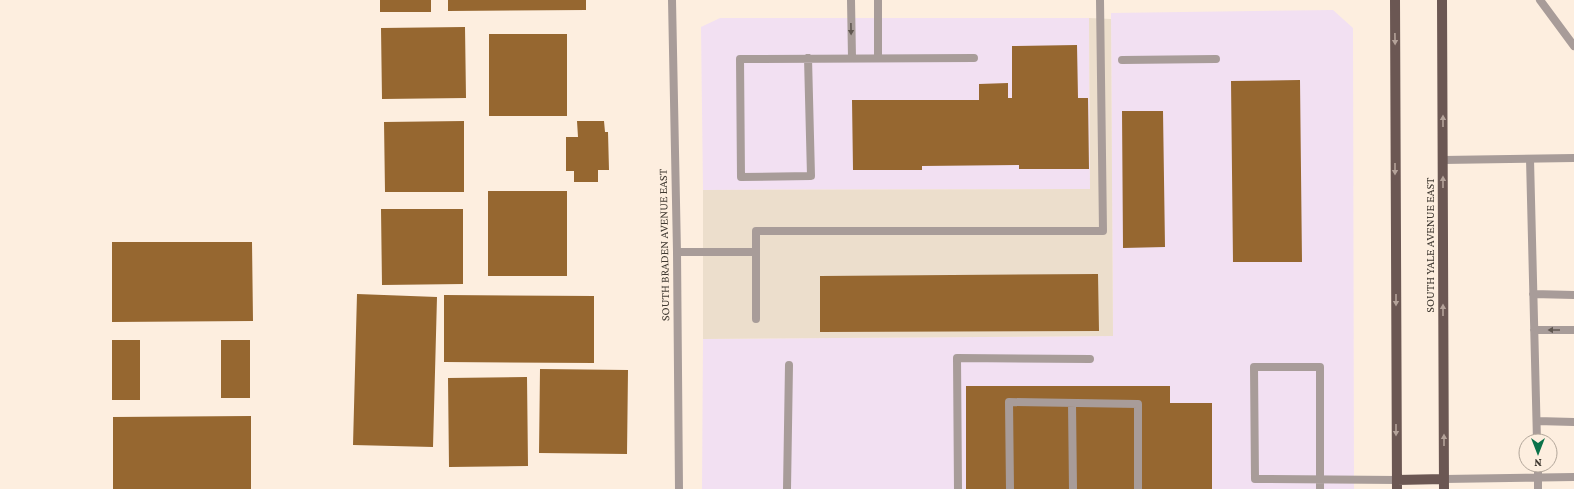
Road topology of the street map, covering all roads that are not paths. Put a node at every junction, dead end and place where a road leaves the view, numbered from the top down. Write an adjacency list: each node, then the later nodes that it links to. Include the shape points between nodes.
1 (672, 0): 18 (street, SOUTH BRADEN AVENUE EAST)
2 (851, 0): 10 (street, one-way to 10)
3 (878, 0): 11 (street)
4 (1100, 0): 19 (street, via 1103,231 756,231)
5 (1395, 0): 35 (main road, one-way to 35)
6 (1442, 0): 17 (main road, SOUTH YALE AVENUE EAST, one-way to 6)
7 (1540, 0): 8 (street)
8 (1574, 46)
9 (808, 58): 9 (street, via 740,59 741,177 811,176); 10 (street)
10 (852, 58): 11 (street)
11 (878, 58): 12 (street)
12 (974, 58)
13 (1216, 59): 14 (street)
14 (1122, 60)
15 (1574, 158): 16 (street)
16 (1530, 159): 17 (street); 20 (street)
17 (1443, 160): 36 (main road, SOUTH YALE AVENUE EAST, one-way to 17)
18 (677, 252): 19 (street); 37 (street, SOUTH BRADEN AVENUE EAST)
19 (756, 252): 22 (street)
20 (1533, 294): 21 (street); 23 (street)
21 (1574, 295)
22 (756, 319)
23 (1534, 330): 24 (street, one-way to 23); 28 (street)
24 (1574, 330)
25 (1090, 359): 39 (street, via 957,358)
26 (789, 365): 38 (street)
27 (1072, 403): 40 (street, via 1009,402); 41 (street); 42 (street, via 1138,404)
28 (1537, 421): 29 (street); 30 (street)
29 (1574, 422)
30 (1537, 433)
31 (1538, 473): 33 (street)
32 (1574, 477): 33 (street)
33 (1538, 478): 36 (street); 44 (street)
34 (1320, 480): 34 (street, via 1320,367 1254,367 1255,479); 35 (street); 43 (street)
35 (1397, 484): 36 (main road)
36 (1444, 484)
37 (678, 489)
38 (787, 489)
39 (958, 489)
40 (1010, 489)
41 (1073, 489)
42 (1138, 489)
43 (1320, 489)
44 (1538, 489)

